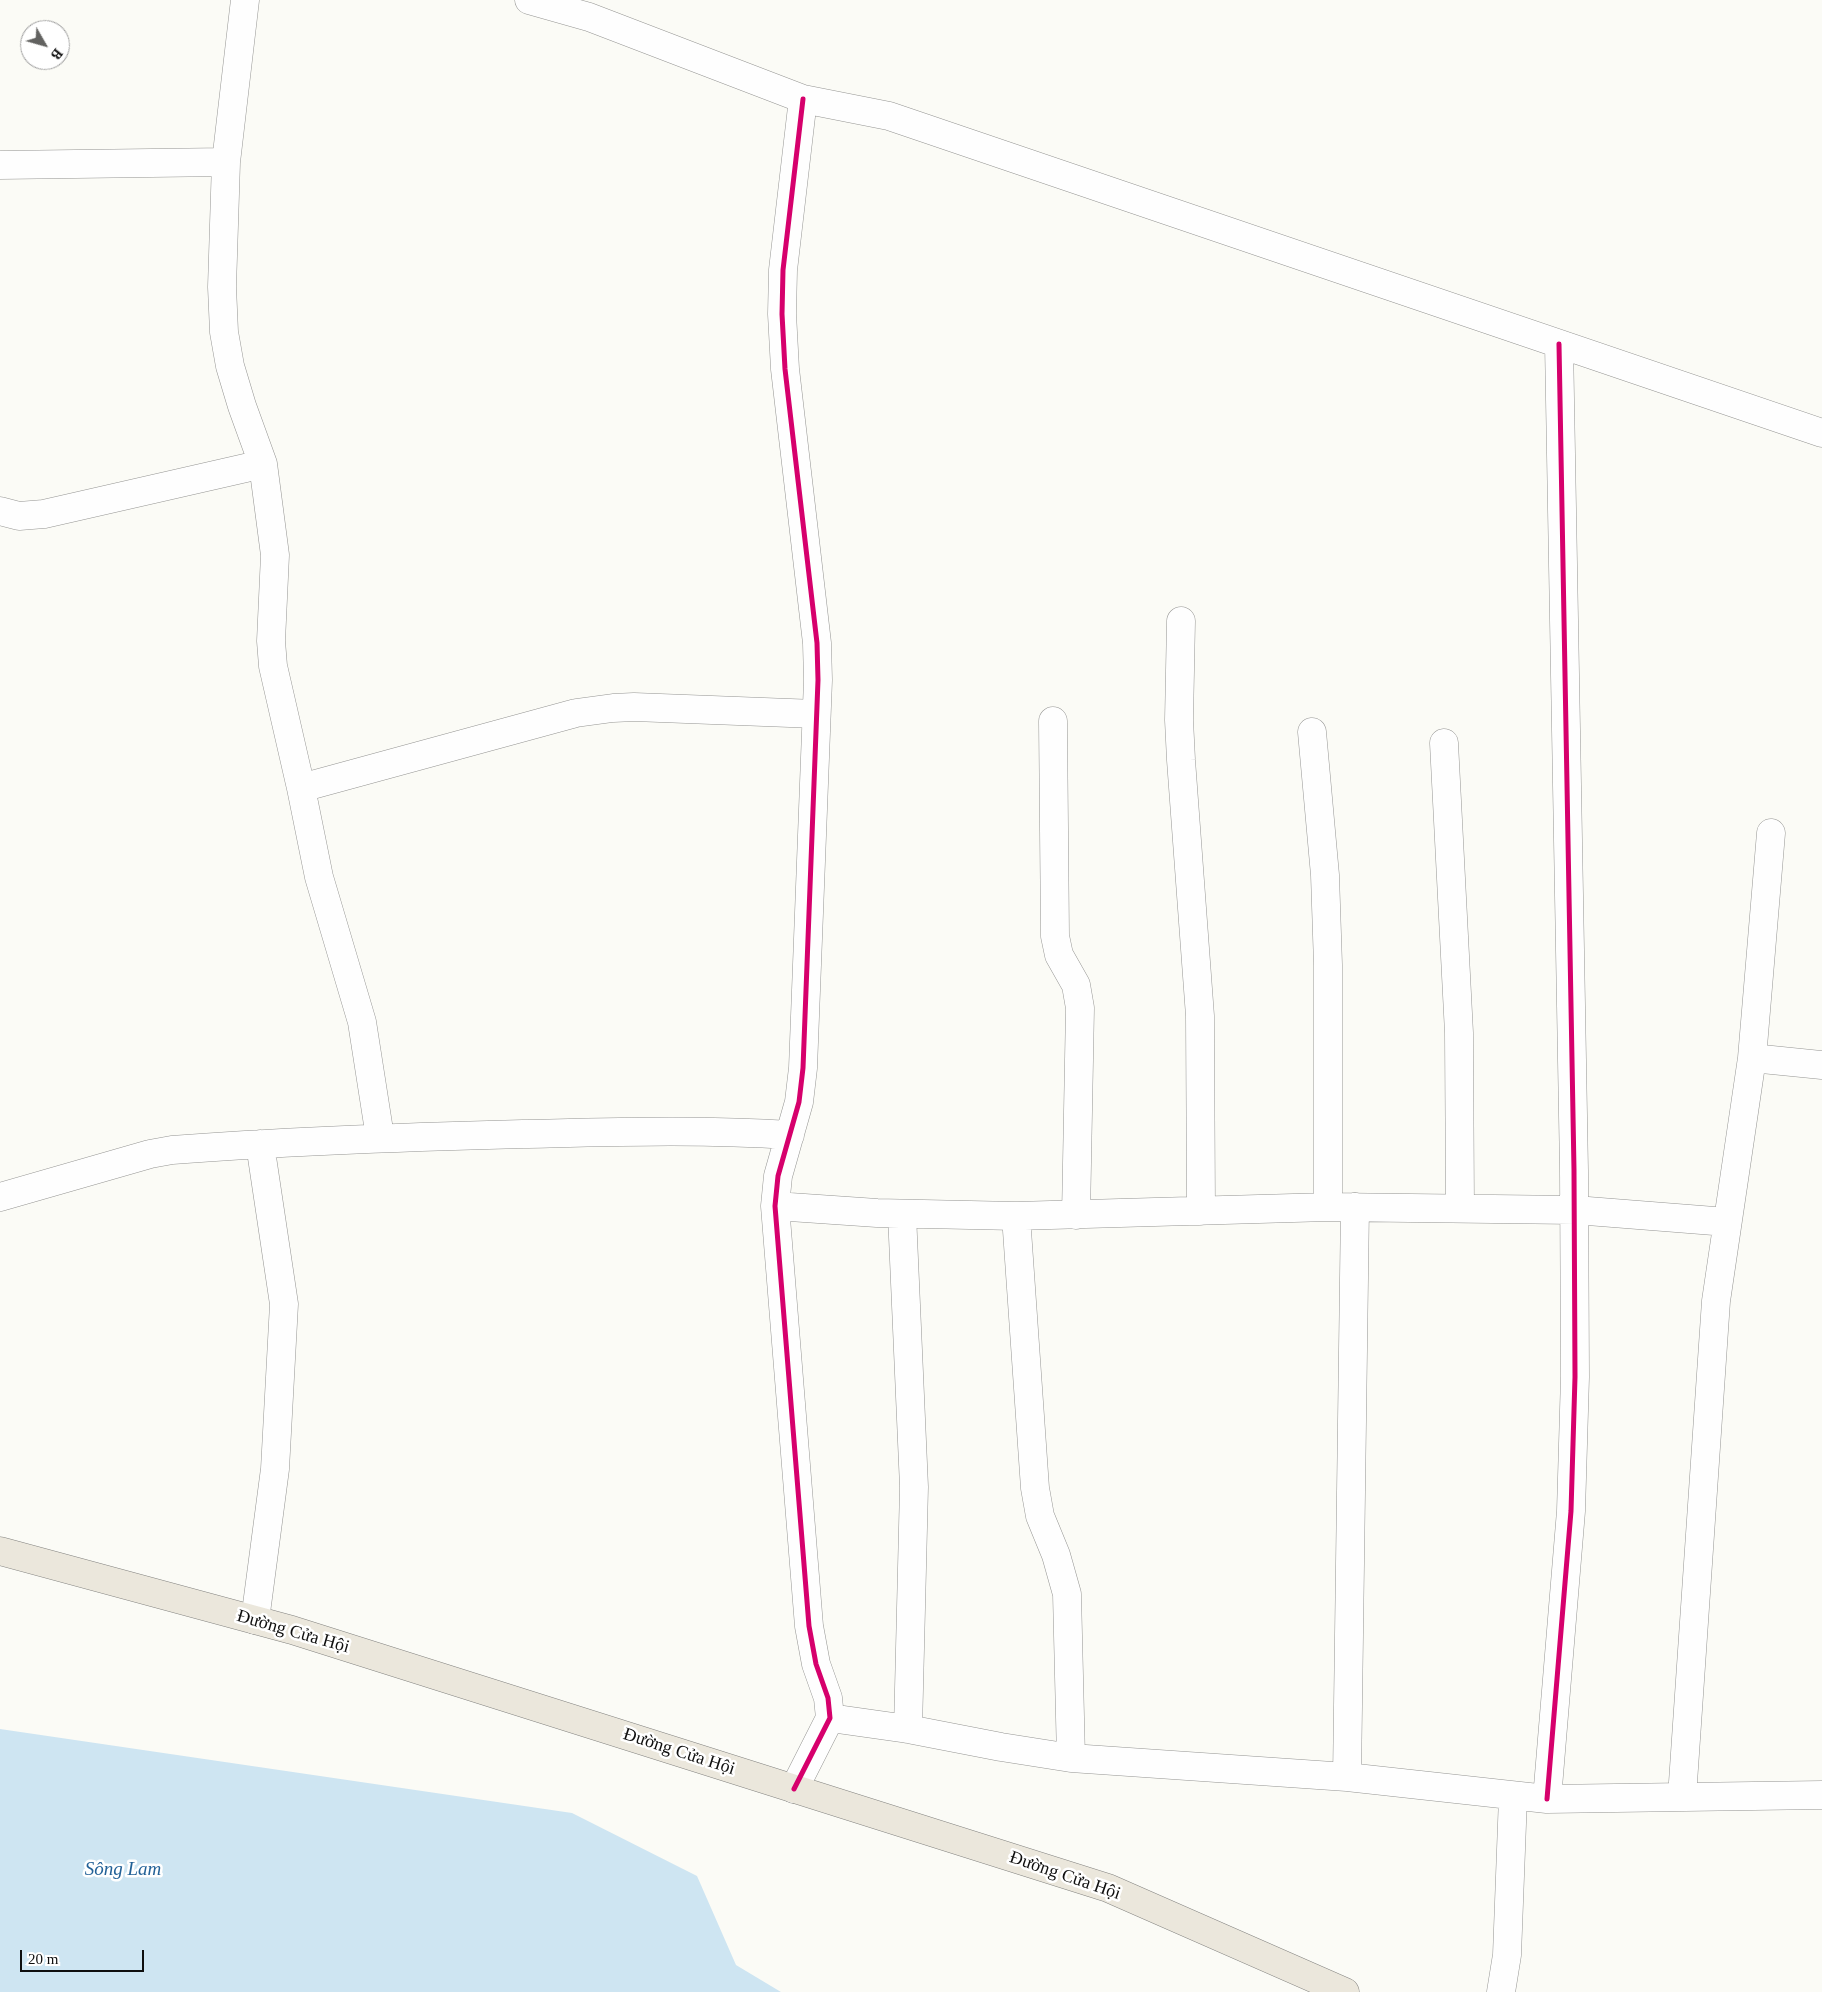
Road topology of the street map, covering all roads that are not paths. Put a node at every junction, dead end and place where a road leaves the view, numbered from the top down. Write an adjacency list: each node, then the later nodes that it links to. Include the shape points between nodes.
1 (245, 0): 4 (street)
2 (529, 0): 3 (street, via 589,17)
3 (803, 99): 6 (street, via 889,116); 11 (street, via 783,270 782,314 784,369 817,643)
4 (226, 162): 5 (street); 8 (street, via 222,287 224,332 230,366)
5 (0, 165)
6 (1559, 344): 7 (street); 27 (street)
7 (1822, 434)
8 (262, 464): 9 (street, via 44,514 19,516); 15 (street, via 275,555 273,666)
9 (0, 511)
10 (1181, 621): 28 (street, via 1179,720 1200,1016)
11 (816, 714): 15 (street, via 634,707 585,712); 19 (street, via 803,1068 799,1102)
12 (1052, 721): 30 (street, via 1056,936 1059,955 1076,986 1080,1008)
13 (1312, 732): 25 (street, via 1325,875)
14 (1444, 744): 26 (street, via 1458,1033)
15 (301, 788): 20 (street, via 319,877 362,1022)
16 (1771, 833): 17 (street)
17 (1752, 1058): 18 (street); 32 (street)
18 (1822, 1065)
19 (790, 1135): 20 (street, via 728,1130 659,1130); 23 (street, via 778,1176)
20 (380, 1138): 21 (street)
21 (260, 1144): 22 (street, via 150,1154); 34 (street, via 284,1304 275,1469)
22 (0, 1197)
23 (774, 1206): 29 (street); 35 (street, via 809,1626 816,1664 828,1698)
24 (1356, 1206): 25 (street); 26 (street); 38 (street)
25 (1328, 1207): 28 (street)
26 (1460, 1208): 27 (street)
27 (1575, 1210): 32 (street); 43 (street, via 1571,1511)
28 (1201, 1211): 30 (street)
29 (902, 1214): 31 (street); 36 (street, via 914,1487)
30 (1076, 1215): 31 (street)
31 (1016, 1216): 37 (street, via 1035,1488 1040,1516 1067,1594)
32 (1727, 1222): 42 (street, via 1715,1311)
33 (0, 1551): 34 (main road, Đường Cửa Hội)
34 (255, 1620): 39 (main road, Đường Cửa Hội)
35 (830, 1718): 36 (street); 39 (street)
36 (908, 1729): 37 (street)
37 (1071, 1758): 38 (street)
38 (1347, 1777): 41 (street)
39 (794, 1789): 44 (main road, Đường Cửa Hội, via 1108,1888)
40 (1822, 1795): 42 (street)
41 (1513, 1796): 43 (street); 45 (street, via 1507,1955)
42 (1682, 1798): 43 (street)
43 (1547, 1799)
44 (1345, 1992)
45 (1501, 1992)

